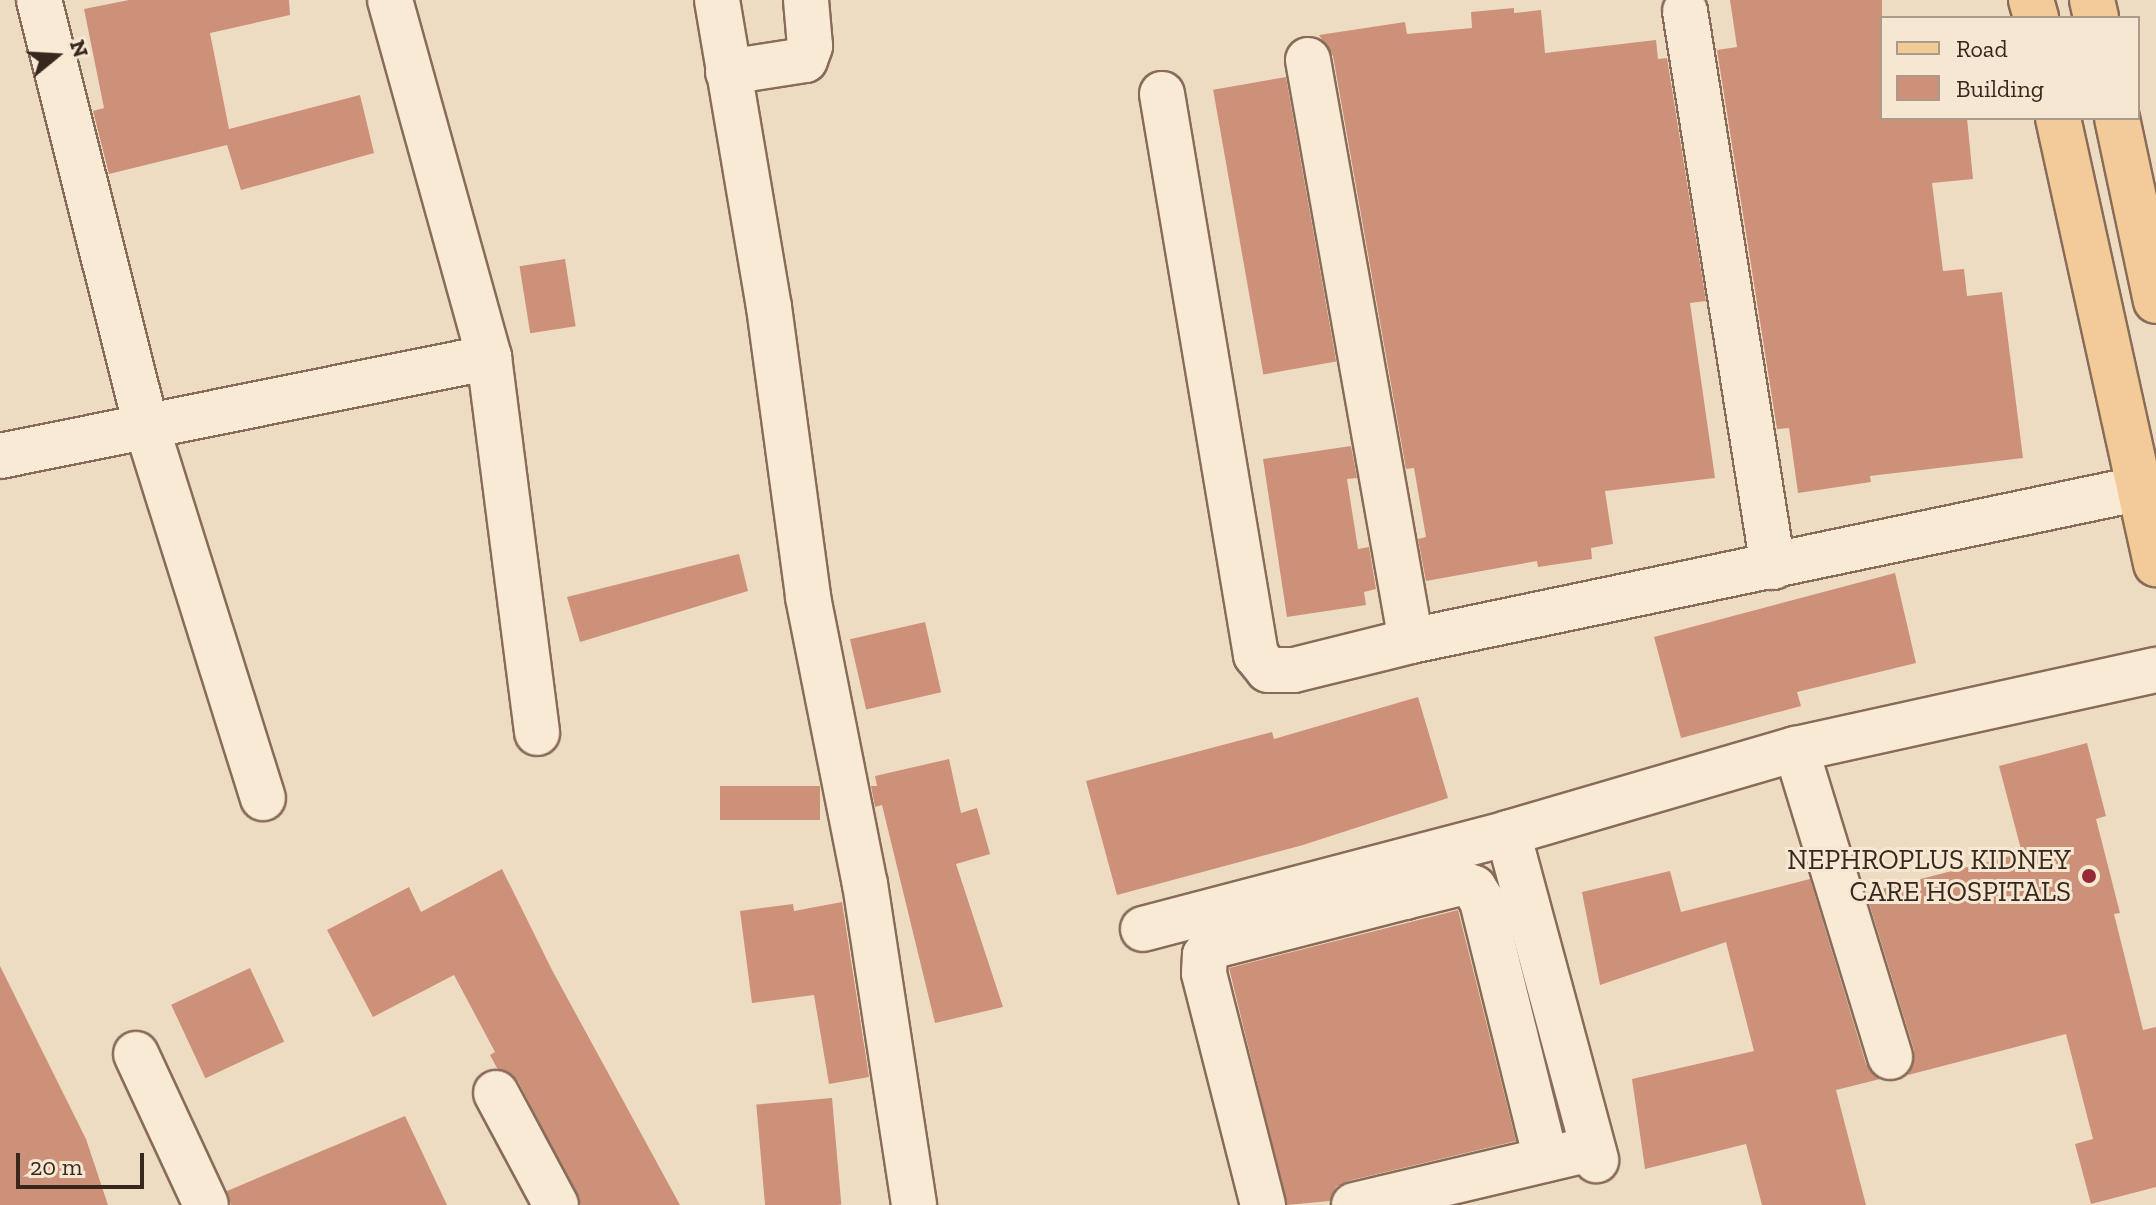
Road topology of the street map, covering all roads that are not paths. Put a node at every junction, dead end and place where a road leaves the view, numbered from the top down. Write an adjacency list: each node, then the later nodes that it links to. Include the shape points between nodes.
1 (39, 0): 13 (street)
2 (390, 0): 12 (street)
3 (717, 0): 7 (street)
4 (806, 0): 7 (street, via 810,46 805,60)
5 (1685, 11): 17 (street)
6 (1308, 60): 18 (street)
7 (728, 72): 32 (street, via 769,307 808,597 865,884)
8 (1162, 94): 18 (street, via 1256,655 1268,670 1294,670)
9 (2058, 120): 15 (main road)
10 (2117, 120): 11 (main road)
11 (2156, 301)
12 (489, 357): 13 (street); 20 (street)
13 (146, 425): 14 (street); 22 (street)
14 (0, 456)
15 (2149, 486): 16 (main road); 17 (street)
16 (2156, 564)
17 (1773, 567): 18 (street)
18 (1411, 641)
19 (2156, 670): 21 (street)
20 (537, 733)
21 (1796, 749): 23 (street); 27 (street)
22 (263, 798)
23 (1508, 833): 24 (street); 29 (street, via 1594,1154)
24 (1401, 880): 25 (street); 29 (street, via 1461,883 1474,888 1482,901); 33 (street, via 1214,946 1205,955 1204,973)
25 (1143, 929)
26 (136, 1054): 30 (street)
27 (1890, 1057)
28 (496, 1093): 31 (street)
29 (1546, 1159): 34 (street)
30 (206, 1205)
31 (556, 1205)
32 (914, 1205)
33 (1263, 1205)
34 (1354, 1205)

